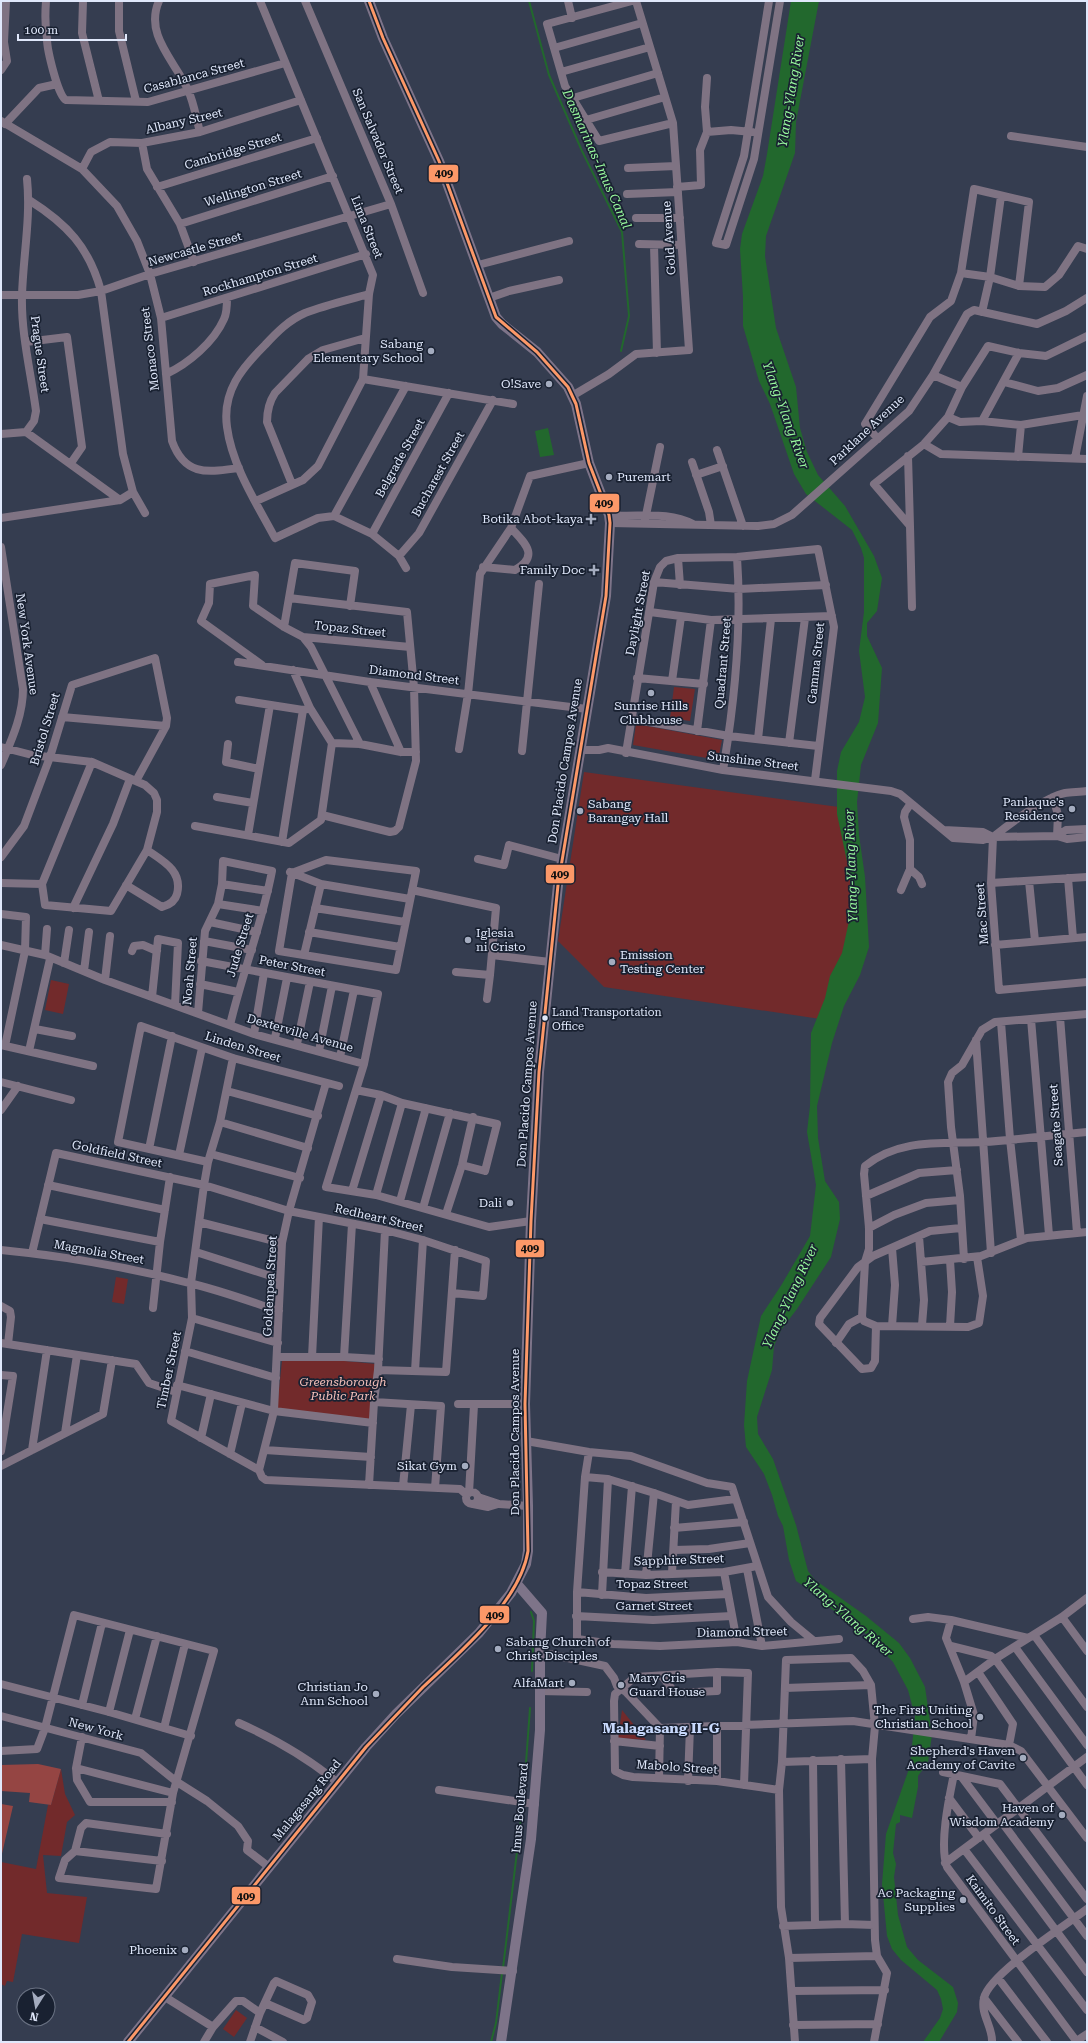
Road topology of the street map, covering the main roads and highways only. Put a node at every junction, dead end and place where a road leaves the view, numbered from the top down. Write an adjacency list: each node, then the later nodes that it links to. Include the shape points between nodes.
1 (369, 1): 2 (main road, Don Placido Campos Avenue, via 383,38 439,161 496,317 537,352 562,380 572,396 589,463 610,519 606,596 562,859 539,1072 525,1404 528,1557)
2 (517, 1584): 3 (main road, Malagasang Road, via 476,1637 396,1714 366,1747); 4 (main road, Imus Boulevard, via 542,1613 540,1730 535,1804)
3 (128, 2042)
4 (501, 2042)

